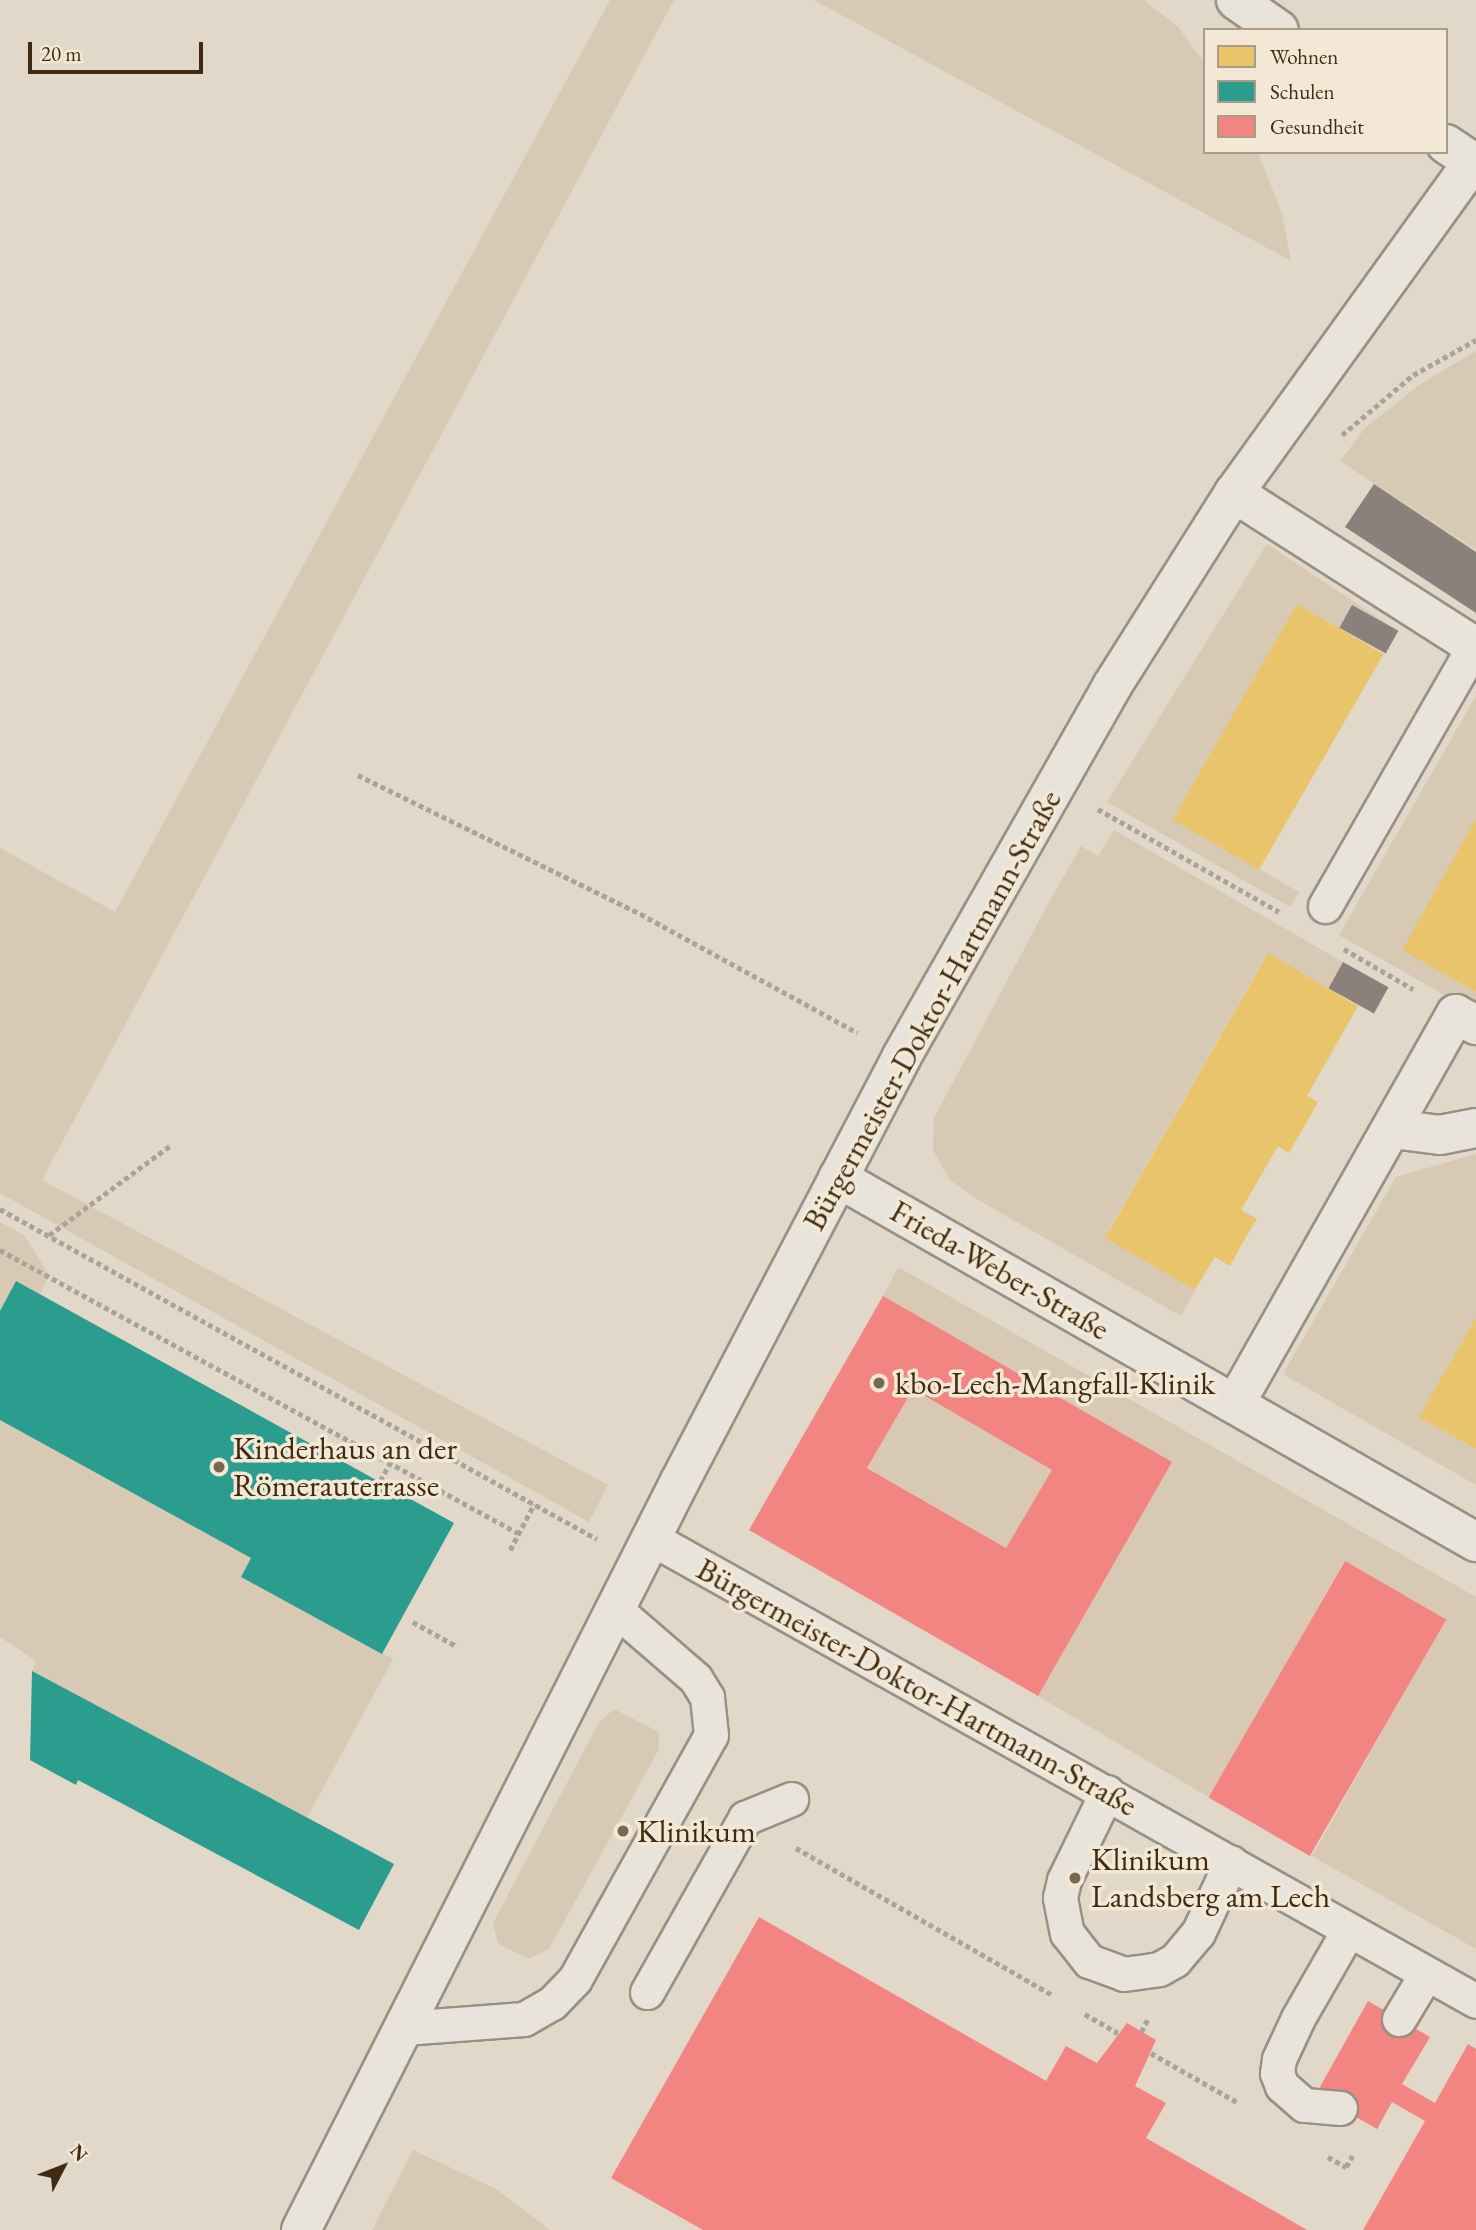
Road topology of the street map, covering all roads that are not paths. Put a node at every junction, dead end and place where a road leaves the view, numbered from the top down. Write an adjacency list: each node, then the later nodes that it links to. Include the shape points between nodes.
1 (1236, 0): 2 (street)
2 (1276, 28)
3 (1465, 157): 4 (street, Bürgermeister-Doktor-Hartmann-Straße)
4 (1234, 493): 5 (street); 10 (street, Bürgermeister-Doktor-Hartmann-Straße, via 1056,785)
5 (1475, 647): 6 (lane)
6 (1325, 906)
7 (1466, 1020): 9 (street)
8 (1476, 1128): 9 (street, via 1440,1135)
9 (1392, 1129): 11 (street)
10 (838, 1178): 11 (street, Frieda-Weber-Straße); 13 (street, Bürgermeister-Doktor-Hartmann-Straße)
11 (1235, 1404): 12 (street, Frieda-Weber-Straße)
12 (1476, 1542)
13 (645, 1550): 14 (street, Bürgermeister-Doktor-Hartmann-Straße); 15 (lane, Bürgermeister-Doktor-Hartmann-Straße)
14 (615, 1609): 23 (street, Bürgermeister-Doktor-Hartmann-Straße); 23 (lane, via 695,1678 707,1697 710,1735 575,1979 552,2003 524,2019)
15 (1107, 1792): 17 (lane, Bürgermeister-Doktor-Hartmann-Straße); 17 (lane, via 1063,1880 1060,1898 1067,1933 1089,1961 1124,1974 1159,1969 1175,1960 1198,1933)
16 (791, 1799): 20 (lane, via 745,1818)
17 (1231, 1862): 18 (lane, Bürgermeister-Doktor-Hartmann-Straße)
18 (1348, 1931): 19 (lane, Bürgermeister-Doktor-Hartmann-Straße); 24 (lane, via 1298,2018 1277,2073 1282,2086 1304,2105)
19 (1426, 1974): 21 (lane, Bürgermeister-Doktor-Hartmann-Straße); 22 (lane)
20 (647, 1992)
21 (1476, 2001)
22 (1399, 2019)
23 (404, 2028): 25 (street, Bürgermeister-Doktor-Hartmann-Straße)
24 (1340, 2108)
25 (301, 2230)

